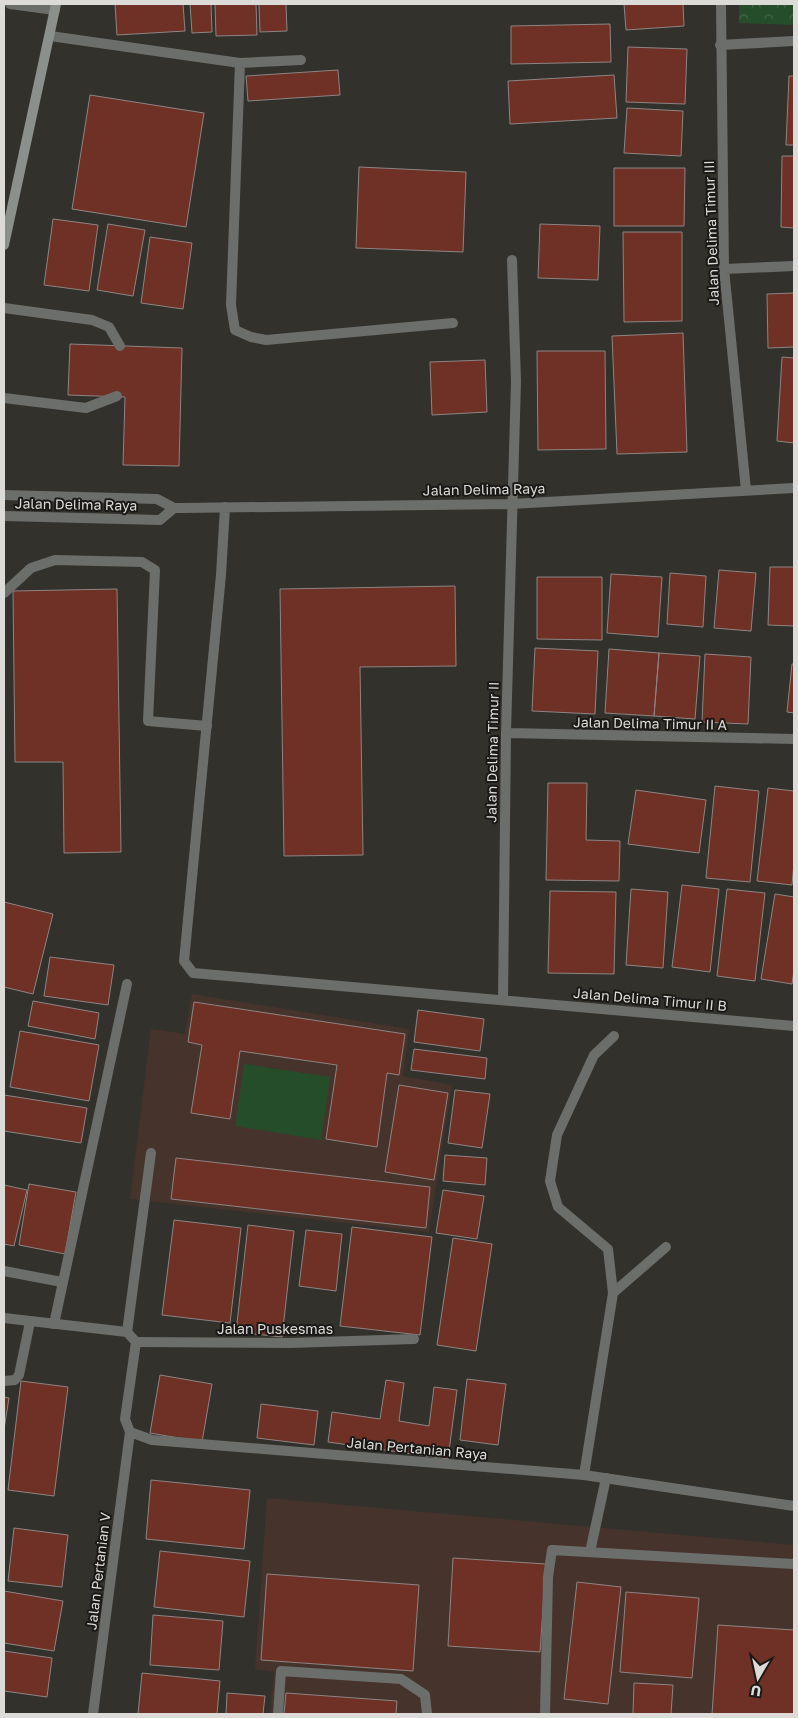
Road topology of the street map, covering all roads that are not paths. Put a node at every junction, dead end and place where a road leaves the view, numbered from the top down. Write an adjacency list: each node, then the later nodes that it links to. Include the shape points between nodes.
1 (10, 4): 3 (street)
2 (721, 4): 6 (street, Jalan Delima Timur III)
3 (55, 7): 4 (main road)
4 (50, 36): 8 (street); 9 (main road)
5 (794, 41): 6 (street)
6 (720, 45): 12 (street, Jalan Delima Timur III)
7 (301, 60): 8 (street)
8 (240, 63): 14 (street, via 231,305 235,330 251,338 266,340)
9 (4, 245)
10 (512, 260): 21 (street, Jalan Delima Timur II, via 516,381)
11 (794, 266): 12 (street)
12 (724, 269): 19 (street, Jalan Delima Timur III)
13 (4, 308): 15 (street, via 92,320 109,327)
14 (453, 324)
15 (120, 346)
16 (117, 396): 17 (street, via 86,408)
17 (4, 398)
18 (794, 488): 19 (street, Jalan Delima Raya)
19 (746, 490): 21 (street, Jalan Delima Raya)
20 (4, 495): 23 (street, Jalan Delima Raya, via 157,499)
21 (511, 504): 22 (street, Jalan Delima Raya); 27 (street, Jalan Delima Timur II)
22 (224, 507): 23 (street, Jalan Delima Raya); 26 (street)
23 (178, 508): 24 (street, Jalan Delima Raya, via 160,520)
24 (4, 516)
25 (4, 594): 26 (street, via 31,568 55,560 142,562 149,566 155,570 148,721)
26 (207, 726): 30 (street, Jalan Delima Timur II B, via 184,961 187,967 194,973)
27 (506, 733): 28 (street, Jalan Delima Timur II A); 30 (street, Jalan Delima Timur II)
28 (794, 739)
29 (127, 984): 36 (street)
30 (503, 1000): 31 (street, Jalan Delima Timur II B)
31 (794, 1026)
32 (614, 1036): 37 (street, via 594,1055 557,1135 550,1181 558,1207 608,1249)
33 (151, 1153): 41 (street)
34 (666, 1247): 37 (street)
35 (4, 1271): 36 (street)
36 (62, 1282): 40 (street)
37 (613, 1293): 46 (street)
38 (4, 1318): 39 (street)
39 (30, 1322): 40 (street); 44 (street, via 19,1375 15,1380)
40 (54, 1324): 41 (street)
41 (124, 1331): 43 (street)
42 (414, 1339): 43 (street, Jalan Puskesmas, via 290,1343)
43 (136, 1342): 45 (street, via 125,1419)
44 (4, 1381)
45 (130, 1432): 46 (street, Jalan Pertanian Raya, via 152,1440); 51 (street, Jalan Pertanian V)
46 (584, 1475): 47 (street, Jalan Pertanian Raya)
47 (606, 1478): 48 (street, Jalan Pertanian Raya); 49 (street)
48 (794, 1506)
49 (590, 1552): 50 (street); 54 (street, via 552,1550 548,1576)
50 (794, 1564)
51 (93, 1714)
52 (278, 1714): 53 (street, via 281,1670 401,1679 425,1695)
53 (427, 1714)
54 (545, 1714)

